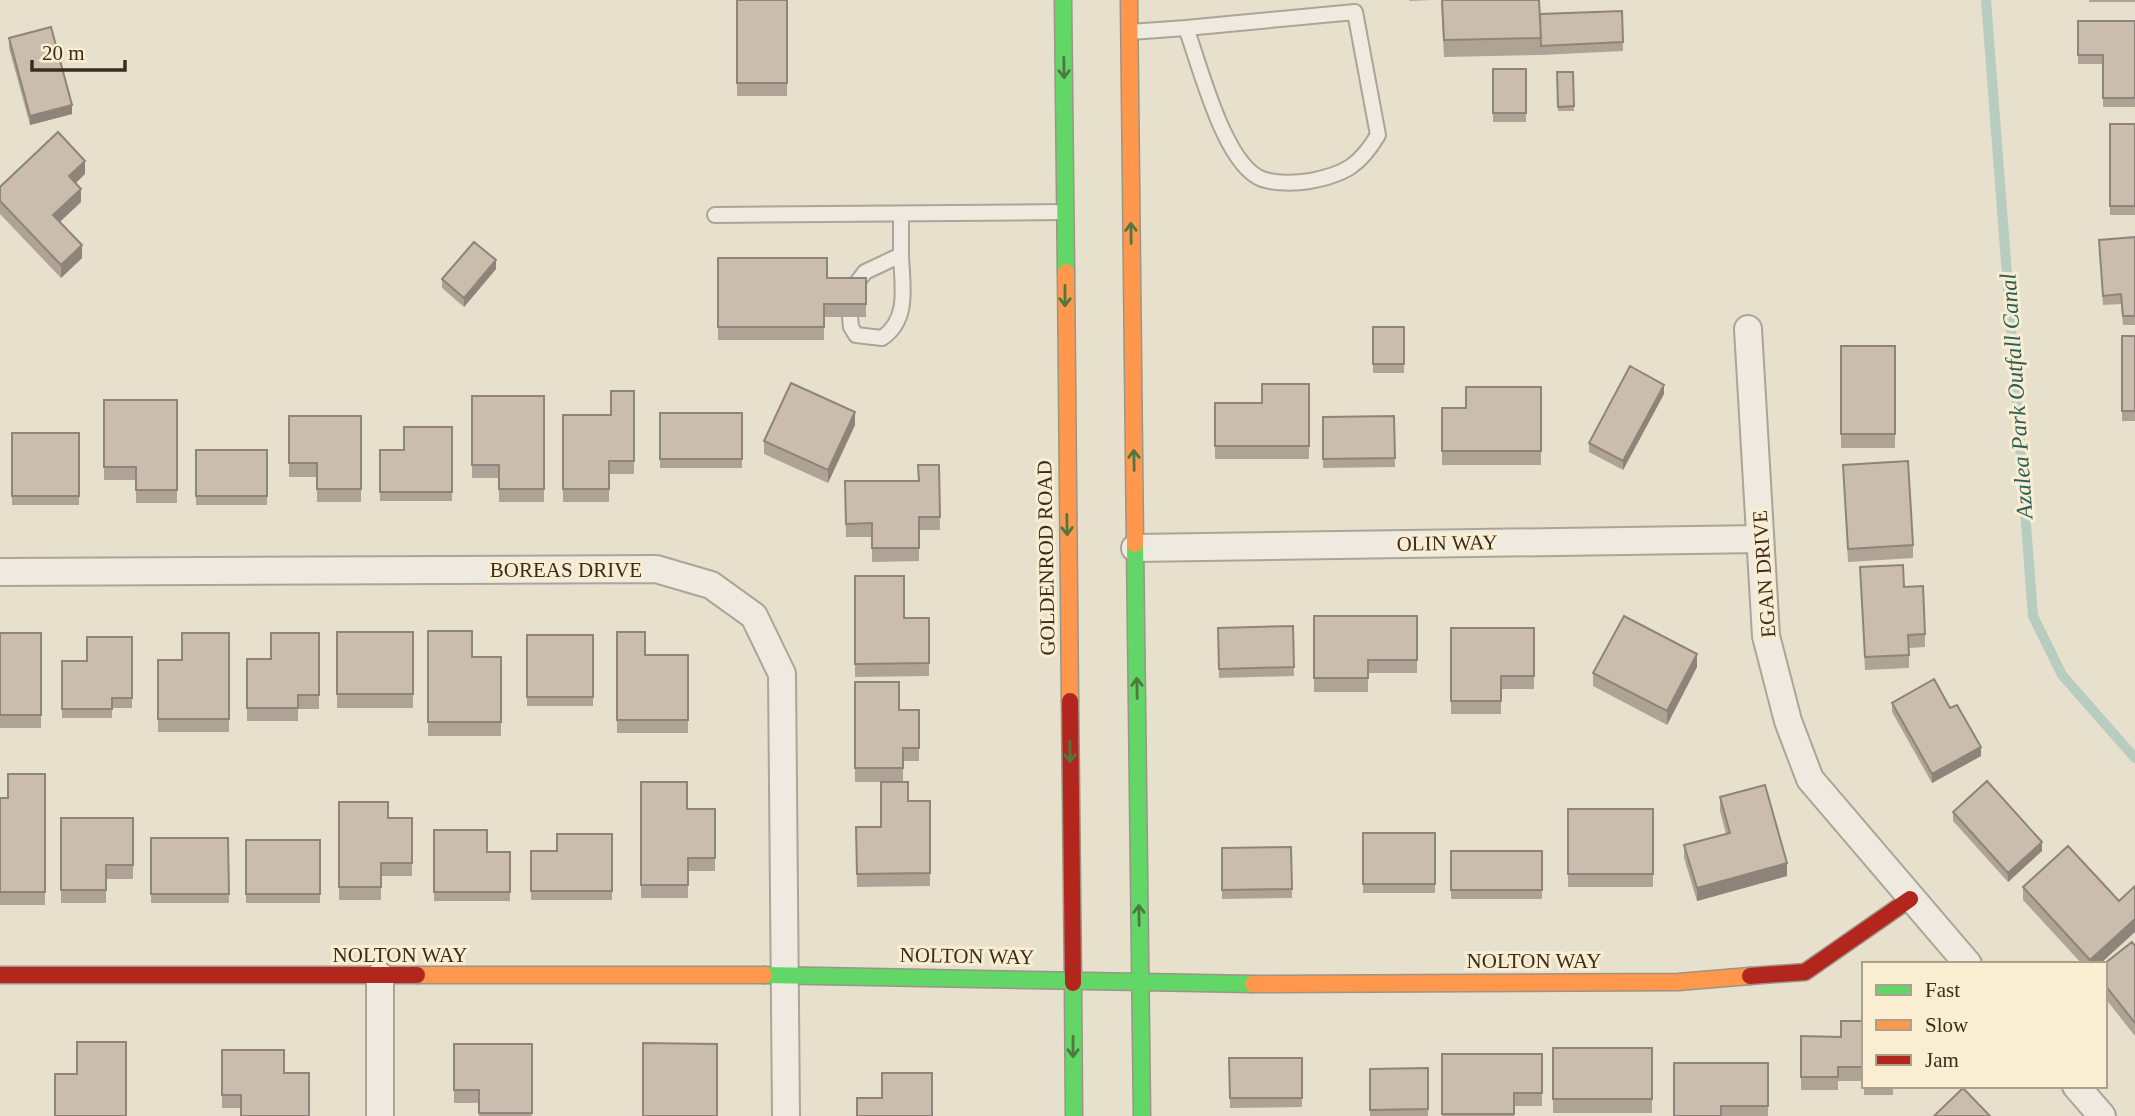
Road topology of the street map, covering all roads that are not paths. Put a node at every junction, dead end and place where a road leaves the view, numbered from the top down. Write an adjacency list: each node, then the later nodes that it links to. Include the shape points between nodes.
1 (1063, 0): 6 (main road, GOLDENROD ROAD, one-way to 6)
2 (1129, 0): 5 (main road)
3 (1113, 15): 5 (main road)
4 (1186, 28): 4 (lane, via 1355,12 1378,135 1363,159 1335,176 1298,183 1262,179 1244,167 1231,149); 5 (lane)
5 (1129, 32): 14 (main road, one-way to 5)
6 (1065, 212): 7 (lane); 21 (main road, GOLDENROD ROAD, one-way to 21)
7 (901, 214): 8 (lane); 9 (lane)
8 (715, 215)
9 (901, 255): 10 (lane, via 865,272); 11 (lane, via 903,313 892,331 882,338 856,335)
10 (850, 292)
11 (850, 317)
12 (1748, 329): 13 (street, EGAN DRIVE)
13 (1760, 539): 14 (street, OLIN WAY); 16 (street, EGAN DRIVE, via 1766,636 1788,720 1810,779)
14 (1135, 548): 22 (main road, one-way to 14)
15 (0, 572): 19 (street, BOREAS DRIVE, via 656,569 711,585 754,616 782,674)
16 (1910, 899): 17 (street, EGAN DRIVE); 22 (main road, NOLTON WAY, via 1805,972 1678,982)
17 (1966, 962)
18 (0, 975): 20 (main road, NOLTON WAY)
19 (785, 975): 20 (main road, NOLTON WAY); 21 (main road, NOLTON WAY); 25 (street, BOREAS DRIVE)
20 (380, 976): 24 (street)
21 (1073, 979): 22 (main road, NOLTON WAY); 26 (main road, GOLDENROD ROAD, one-way to 26)
22 (1140, 984): 27 (main road)
23 (2078, 1088): 28 (street)
24 (380, 1116)
25 (786, 1116)
26 (1074, 1116)
27 (1142, 1116)
28 (2102, 1116)

